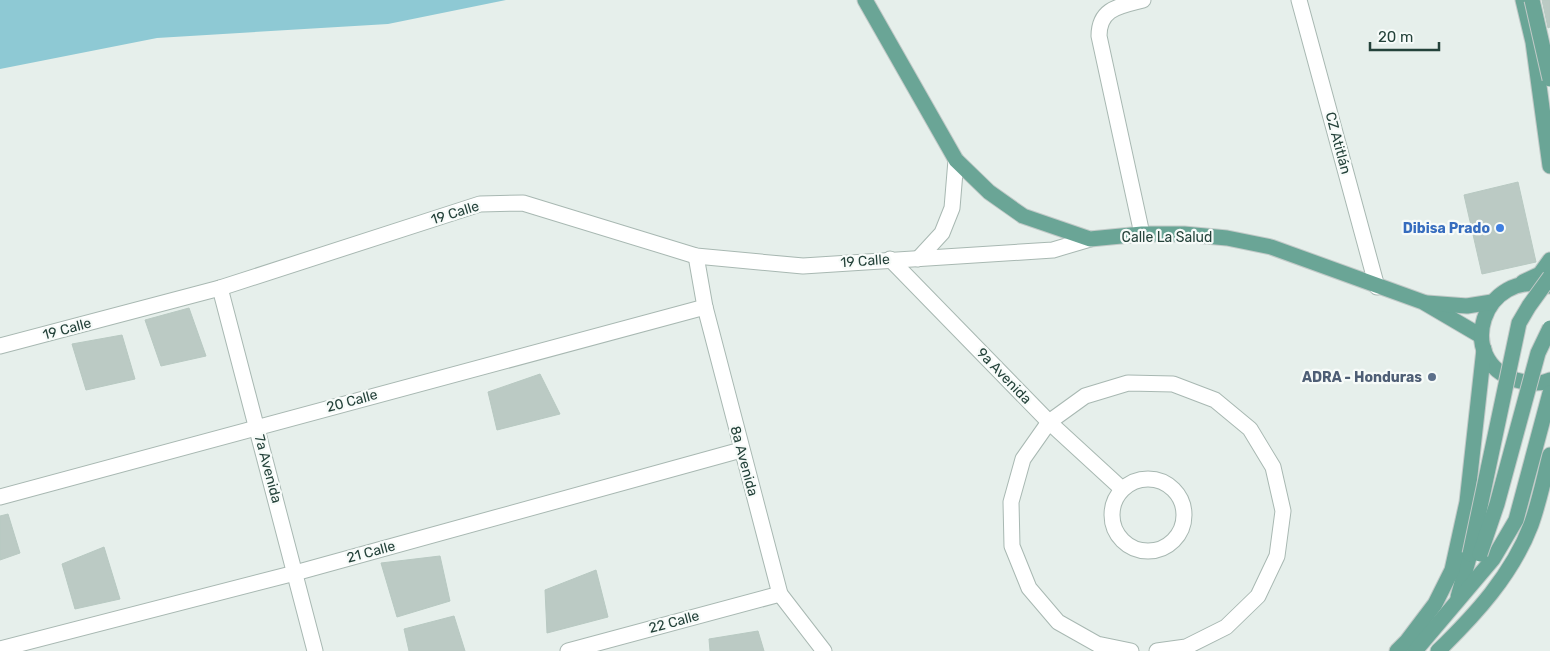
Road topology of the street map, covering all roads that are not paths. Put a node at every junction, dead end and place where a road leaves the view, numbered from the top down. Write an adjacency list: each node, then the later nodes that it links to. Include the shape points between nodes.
1 (865, 0): 9 (main road, Calle La Salud)
2 (1143, 0): 11 (street, via 1107,12 1099,23 1099,36)
3 (1299, 0): 20 (street, CZ Atitlán)
4 (1523, 0): 7 (main road)
5 (1532, 0): 8 (main road, bridge)
6 (1550, 38): 7 (street)
7 (1533, 42): 10 (main road)
8 (1550, 79)
9 (956, 160): 12 (main road, Calle La Salud, via 989,192 1023,216); 14 (street, via 952,208 942,233)
10 (1550, 166)
11 (1142, 234): 12 (main road, Calle La Salud); 20 (main road, Calle La Salud, via 1218,237 1271,247)
12 (1090, 239): 14 (street, 19 Calle, via 1053,250)
13 (696, 256): 15 (street, 19 Calle, via 803,266); 21 (street, 19 Calle, via 523,202 480,204); 24 (street, 8a Avenida)
14 (918, 259): 15 (street, 19 Calle)
15 (890, 260): 30 (street, 9a Avenida)
16 (1550, 260): 18 (main road, via 1540,274)
17 (1550, 277): 38 (main road, bridge, via 1519,323)
18 (1521, 283): 19 (main road); 23 (main road, via 1510,287)
19 (1550, 286)
20 (1377, 287): 22 (main road, Calle La Salud)
21 (220, 288): 27 (street, 19 Calle); 31 (street, 7a Avenida)
22 (1423, 302): 23 (main road, Calle La Salud, via 1468,306); 26 (main road, Calle La Salud)
23 (1492, 302): 26 (main road, via 1482,324)
24 (705, 306): 31 (street, 20 Calle); 32 (street, 8a Avenida)
25 (1550, 328): 38 (main road, bridge, via 1538,353 1489,533)
26 (1482, 343): 28 (main road, via 1493,366 1509,378 1527,384); 45 (main road, via 1467,502 1452,570 1434,604)
27 (0, 346)
28 (1550, 380)
29 (1550, 393): 38 (main road, via 1516,520 1493,559)
30 (1049, 422): 34 (street, 9a Avenida); 43 (street, via 1023,459 1011,502 1012,546 1029,588 1058,622 1097,644); 44 (street, via 1085,396 1128,383 1173,384 1215,400 1250,429 1273,467 1283,511 1277,556 1258,596 1226,627 1186,647)
31 (256, 427): 35 (street, 20 Calle); 36 (street, 7a Avenida)
32 (740, 450): 36 (street, 21 Calle); 37 (street, 8a Avenida)
33 (1550, 455): 47 (main road, via 1530,526 1502,579 1469,621)
34 (1122, 490): 34 (street, via 1111,510 1115,532 1120,538 1131,548 1154,552 1174,542 1185,521 1181,499 1165,483 1142,479)
35 (0, 497)
36 (295, 573): 39 (street, 21 Calle); 40 (street, 7a Avenida)
37 (780, 594): 41 (street, 22 Calle); 42 (street, 8a Avenida)
38 (1457, 601): 46 (main road)
39 (0, 649)
40 (315, 651)
41 (568, 651)
42 (824, 651)
43 (1131, 651)
44 (1157, 651)
45 (1397, 651)
46 (1415, 651)
47 (1438, 651)

